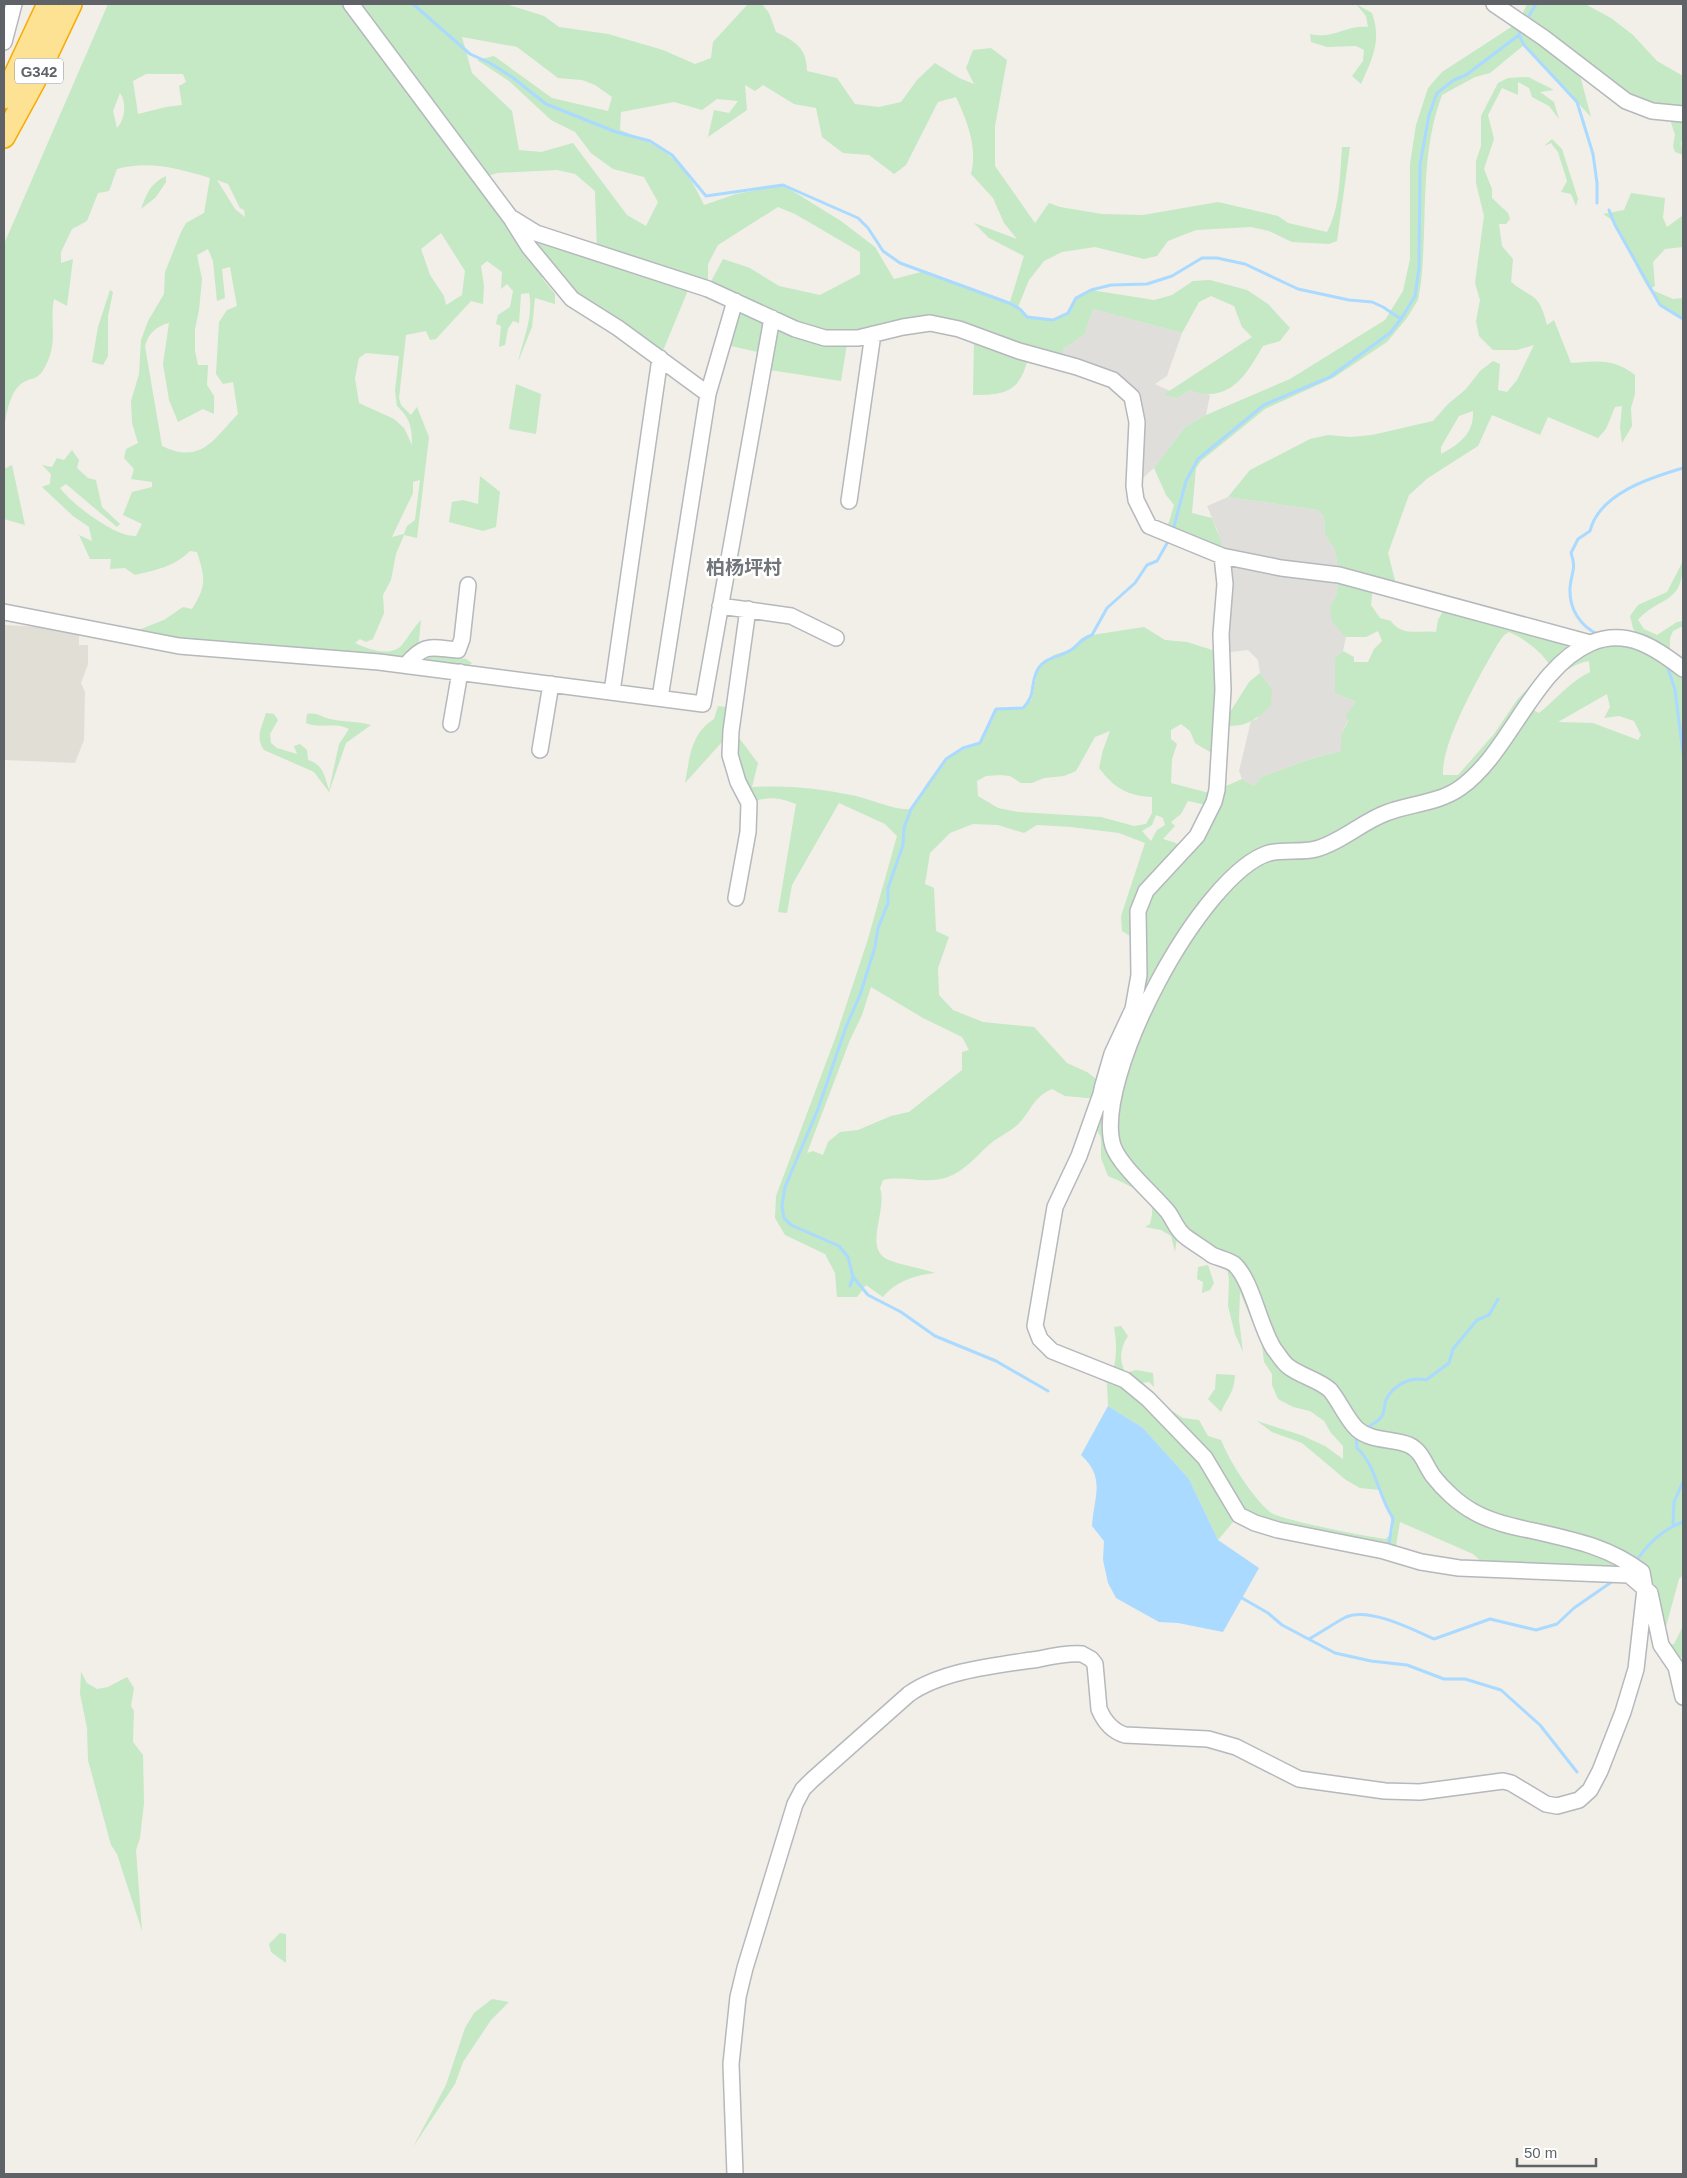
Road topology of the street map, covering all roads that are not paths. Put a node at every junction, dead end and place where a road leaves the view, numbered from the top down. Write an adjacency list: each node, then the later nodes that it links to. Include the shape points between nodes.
1 (14, 4): 6 (street)
2 (48, 4): 7 (highway, G342)
3 (71, 4): 9 (highway, G342)
4 (350, 4): 10 (street)
5 (1494, 4): 8 (street, via 1626,101 1652,111)
6 (4, 42)
7 (4, 98)
8 (1683, 114)
9 (4, 137)
10 (510, 217): 11 (street, via 536,233 708,289); 14 (street, via 529,247 572,299)
11 (734, 301): 12 (street); 15 (street)
12 (772, 318): 13 (street, via 825,338 858,338); 19 (street)
13 (873, 334): 16 (street); 17 (street, via 930,323 959,329 1113,380 1132,397 1137,422 1134,486 1136,500 1149,526)
14 (660, 358): 15 (street); 28 (street)
15 (708, 394): 29 (street)
16 (849, 501)
17 (1222, 556): 23 (street, via 1338,575); 33 (street, via 1225,584 1221,634 1224,690 1217,790 1197,836 1146,892 1138,911 1139,975 1133,1009 1112,1054)
18 (468, 585): 24 (street, via 458,650 428,647 418,651)
19 (720, 606): 20 (street); 29 (street, via 703,704)
20 (748, 609): 22 (street, via 791,616); 32 (street, via 730,755 749,803 748,832)
21 (4, 612): 24 (street, via 179,646)
22 (836, 638)
23 (1590, 643): 25 (street, via 1612,638 1654,646); 34 (street, via 1568,658 1543,684 1477,772 1458,790 1387,812 1317,848 1268,853 1244,867 1226,884 1185,936 1135,1026 1116,1091)
24 (406, 666): 26 (street)
25 (1683, 669)
26 (460, 672): 27 (street); 30 (street)
27 (551, 684): 28 (street); 31 (street)
28 (612, 692): 29 (street)
29 (660, 698)
30 (451, 724)
31 (540, 750)
32 (736, 898)
33 (1101, 1094): 34 (street); 35 (street, via 1079,1156 1055,1207 1035,1326 1040,1339 1052,1351 1125,1380 1148,1399 1205,1458 1239,1515 1255,1523 1459,1568 1629,1575)
34 (1110, 1129): 35 (street, via 1114,1150 1170,1215 1178,1230 1213,1255 1234,1265 1246,1284 1270,1344 1286,1366 1328,1388 1359,1430 1380,1440 1408,1445 1420,1455 1434,1477 1475,1513 1512,1526 1584,1542 1623,1558 1642,1572)
35 (1645, 1589): 36 (street, via 1650,1593 1661,1645 1676,1667); 37 (street, via 1634,1679 1600,1771 1590,1790 1579,1800 1557,1806 1546,1804 1503,1781 1420,1792 1385,1791 1306,1780 1218,1741 1125,1735 1114,1730 1101,1715 1095,1664 1082,1654 977,1670 917,1688 812,1780 795,1804 738,1997 731,2064)
36 (1683, 1697)
37 (735, 2174)

